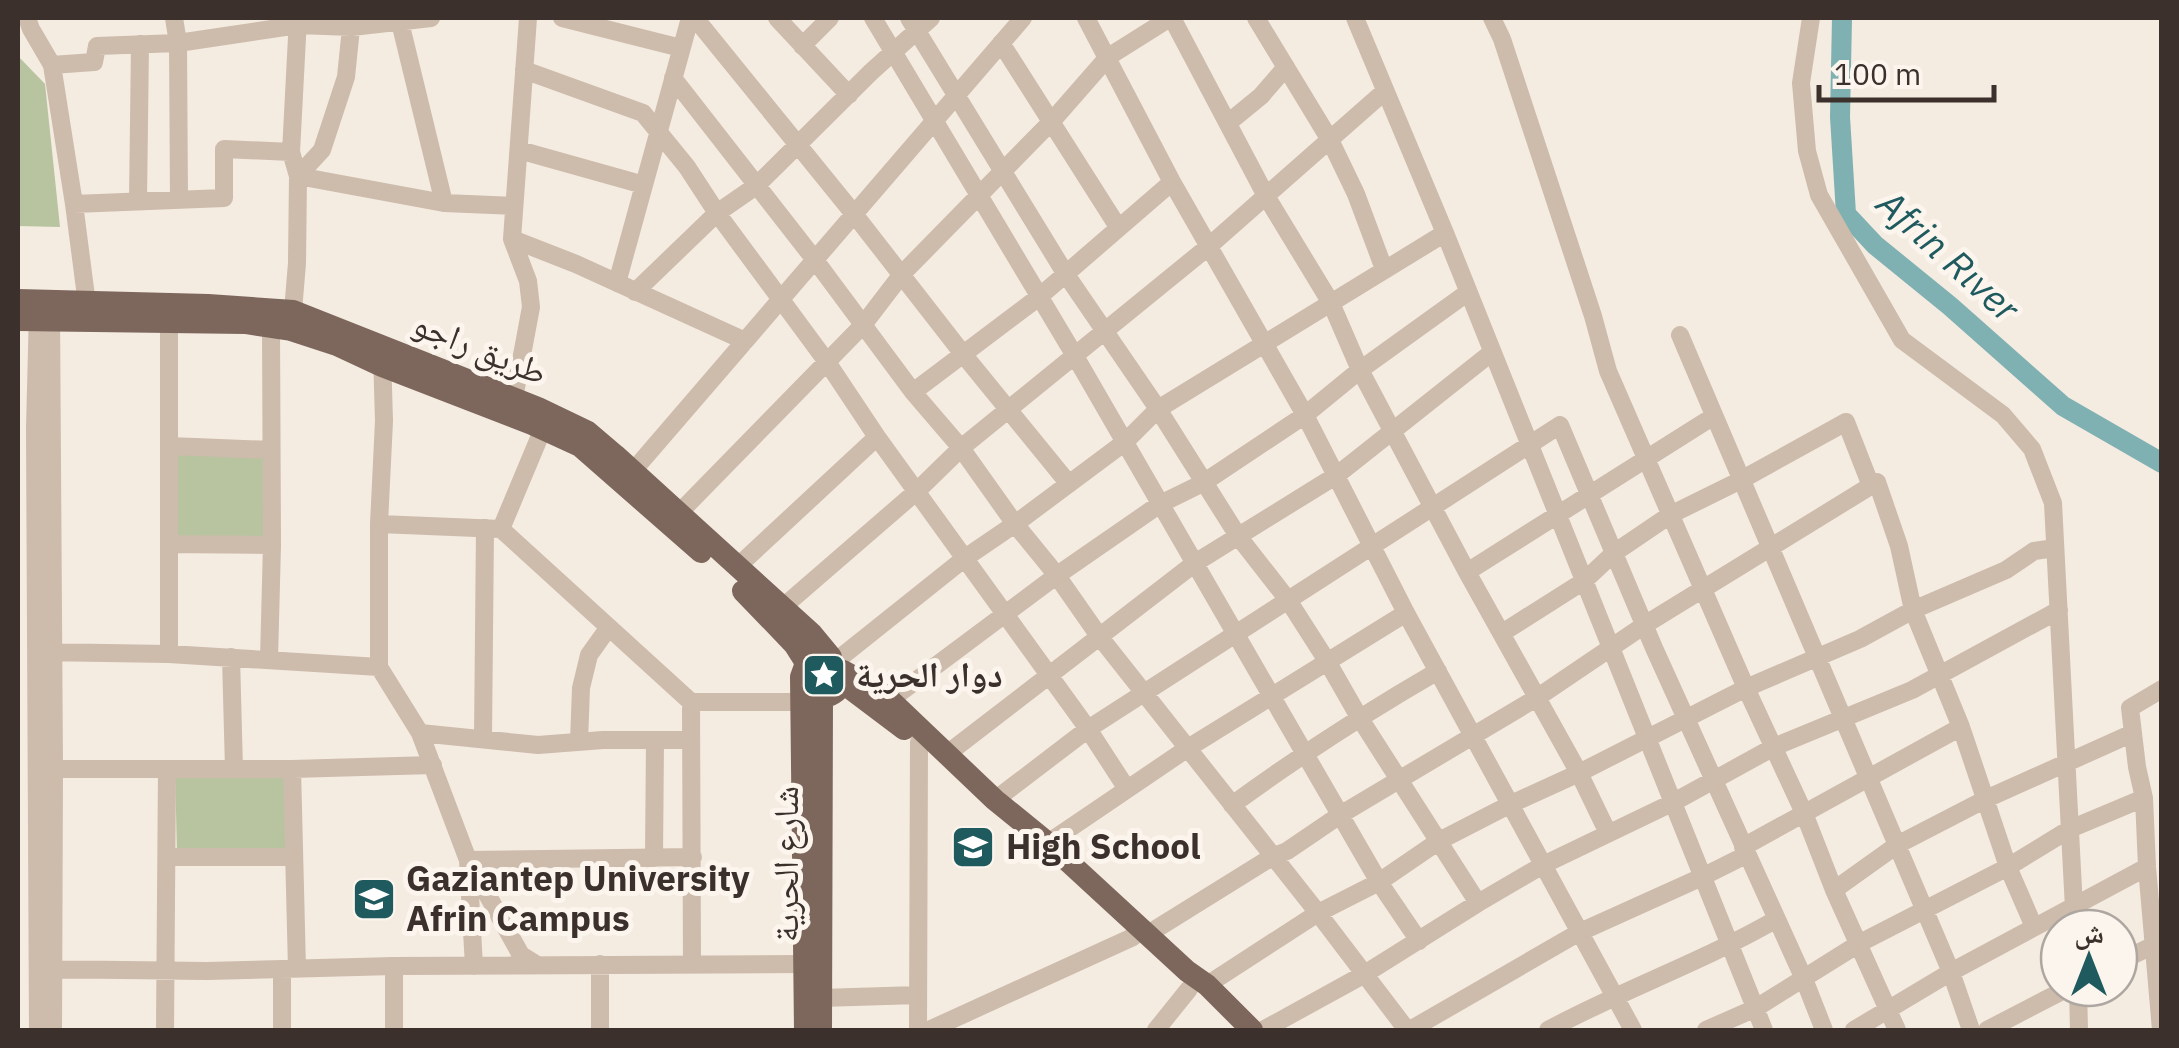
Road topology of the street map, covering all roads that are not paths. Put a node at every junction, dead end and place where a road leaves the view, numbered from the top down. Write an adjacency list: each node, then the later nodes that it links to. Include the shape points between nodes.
1 (27, 18): 28 (street)
2 (174, 18): 21 (street)
3 (431, 18): 17 (street)
4 (528, 18): 30 (street)
5 (562, 18): 25 (street)
6 (692, 18): 25 (street); 40 (street)
7 (777, 18): 24 (street)
8 (830, 18): 24 (street)
9 (873, 18): 26 (street)
10 (1023, 18): 22 (street)
11 (1086, 18): 27 (street)
12 (1171, 18): 27 (street); 37 (street)
13 (1256, 18): 29 (street)
14 (1355, 18): 32 (street)
15 (1492, 18): 102 (street, via 1608,371)
16 (1811, 18): 124 (street, via 1800,83 1819,195 1902,340 2003,415 2032,449 2053,503)
17 (399, 19): 19 (street); 52 (street)
18 (298, 21): 19 (street); 21 (street); 42 (street)
19 (352, 22): 44 (street, via 346,77 322,150)
20 (920, 22): 26 (street); 34 (street)
21 (178, 42): 23 (street); 51 (street)
22 (1002, 42): 34 (street); 36 (street)
23 (140, 44): 28 (street, via 97,46 94,62); 50 (street)
24 (802, 46): 33 (street)
25 (681, 48): 31 (street)
26 (894, 50): 33 (street); 35 (street)
27 (1108, 57): 36 (street); 45 (street)
28 (52, 65): 53 (street)
29 (1286, 67): 37 (street); 39 (street)
30 (524, 70): 38 (street, via 643,114); 41 (street)
31 (674, 78): 38 (street); 47 (street)
32 (1385, 91): 39 (street); 58 (street)
33 (849, 95): 40 (street)
34 (955, 96): 35 (street); 43 (street)
35 (935, 119): 48 (street); 56 (street)
36 (1052, 121): 43 (street); 57 (street)
37 (1228, 123): 49 (street)
38 (658, 133): 46 (street); 55 (street)
39 (1330, 140): 49 (street); 62 (street)
40 (798, 145): 47 (street); 56 (street)
41 (518, 150): 46 (street); 54 (street)
42 (291, 152): 44 (street); 51 (street, via 224,149 224,198)
43 (1004, 171): 48 (street); 63 (street)
44 (298, 176): 52 (street); 73 (street)
45 (1172, 182): 57 (street); 60 (street)
46 (644, 185): 65 (street)
47 (756, 186): 55 (street); 61 (street)
48 (979, 196): 64 (street); 68 (street)
49 (1266, 196): 60 (street); 70 (street)
50 (138, 200): 51 (street); 53 (street)
51 (179, 200)
52 (444, 203): 54 (street)
53 (74, 204): 71 (street)
54 (514, 206): 59 (street)
55 (717, 213): 66 (street); 69 (street)
56 (854, 214): 61 (street); 64 (street)
57 (1118, 227): 63 (street)
58 (1445, 233): 62 (street); 67 (street)
59 (512, 239): 65 (street); 88 (street, via 531,308)
60 (1208, 247): 77 (street); 80 (street)
61 (815, 260): 69 (street); 75 (street)
62 (1384, 269): 70 (street)
63 (1065, 273): 68 (street); 77 (street)
64 (902, 274): 75 (street); 82 (street)
65 (617, 283): 66 (street)
66 (635, 292): 79 (street)
67 (1467, 293): 81 (street); 86 (street)
68 (1039, 297): 82 (street); 84 (street)
69 (781, 301): 79 (street); 85 (street)
70 (1332, 303): 80 (street); 86 (street)
71 (87, 304): 72 (main road, طريق راجو); 73 (main road, طريق راجو)
72 (36, 310): 74 (main road, طريق راجو); 94 (street); 147 (street)
73 (293, 311): 83 (main road, طريق راجو)
74 (169, 323): 76 (main road, طريق راجو); 99 (street)
75 (863, 325): 85 (street); 87 (street)
76 (271, 326): 83 (main road, طريق راجو); 101 (street)
77 (1105, 332): 84 (street); 89 (street)
78 (1680, 335): 92 (street)
79 (745, 341): 103 (street)
80 (1264, 345): 89 (street); 91 (street)
81 (1491, 353): 95 (street); 98 (street)
82 (963, 354): 87 (street); 90 (street)
83 (382, 356): 88 (main road, طريق راجو); 93 (main road, طريق راجو); 116 (street)
84 (1075, 356): 90 (street); 97 (street)
85 (828, 362): 96 (street); 113 (street)
86 (1360, 370): 91 (street); 95 (street)
87 (913, 392): 100 (street)
88 (514, 398): 93 (main road, طريق راجو)
89 (1158, 409): 97 (street); 106 (street)
90 (1010, 410): 100 (street); 107 (street)
91 (1305, 416): 104 (street); 106 (street)
92 (1714, 416): 102 (street); 105 (street)
93 (546, 421): 103 (main road, طريق راجو, via 588,432); 118 (street); 158 (main road, طريق راجو, via 762,609 794,644)
94 (26, 428): 138 (street)
95 (1392, 432): 104 (street); 112 (street)
96 (877, 436): 109 (street); 128 (street)
97 (1125, 442): 107 (street); 111 (street)
98 (1528, 445): 110 (street, via 1560,425); 112 (street); 114 (street)
99 (170, 446): 101 (street); 120 (street)
100 (961, 448): 109 (street); 117 (street)
101 (272, 450): 121 (street)
102 (1647, 459): 110 (street); 115 (street)
103 (634, 471): 113 (main road, طريق راجو)
104 (1337, 476): 119 (street); 122 (street)
105 (1742, 480): 108 (street, via 1846,422); 115 (street); 123 (street)
106 (1202, 483): 111 (street); 119 (street)
107 (1069, 484): 117 (street)
108 (1871, 486): 123 (street); 136 (street, via 1877,482 1899,546)
109 (917, 490): 126 (street); 134 (street)
110 (1590, 495): 114 (street); 125 (street)
111 (1160, 504): 127 (street); 130 (street)
112 (1432, 507): 122 (street); 129 (street)
113 (680, 512): 128 (main road, طريق راجو)
114 (1557, 515): 129 (street); 131 (street)
115 (1670, 515): 125 (street); 132 (street)
116 (378, 524): 118 (street); 153 (street)
117 (1015, 524): 126 (street); 130 (street)
118 (493, 528): 142 (street); 177 (street)
119 (1238, 536): 127 (street); 133 (street)
120 (169, 544): 121 (street); 148 (street)
121 (272, 545): 151 (street)
122 (1372, 546): 133 (street); 139 (street)
123 (1771, 548): 132 (street); 149 (street)
124 (2055, 548): 136 (street, via 2034,551); 137 (street)
125 (1614, 553): 131 (street); 141 (street)
126 (965, 558): 140 (street); 154 (street)
127 (1195, 563): 144 (street); 145 (street)
128 (737, 567): 134 (main road, طريق راجو)
129 (1467, 572): 143 (street)
130 (1056, 576): 140 (street); 145 (street)
131 (1584, 581): 143 (street); 146 (street)
132 (1704, 590): 141 (street); 159 (street)
133 (1288, 600): 144 (street); 152 (street)
134 (783, 607): 154 (main road, طريق راجو)
135 (18, 609): 138 (street)
136 (1913, 610): 149 (street); 156 (street)
137 (2059, 610): 156 (street); 186 (street)
138 (37, 611): 147 (street)
139 (1406, 612): 152 (street); 155 (street)
140 (1004, 613): 157 (street); 164 (street)
141 (1646, 624): 146 (street); 167 (street)
142 (609, 627): 165 (street); 180 (street, via 589,655)
143 (1502, 633): 163 (street)
144 (1236, 634): 161 (street); 162 (street)
145 (1099, 636): 157 (street); 161 (street)
146 (1610, 648): 163 (street); 174 (street)
147 (44, 652): 148 (street); 176 (street)
148 (169, 654): 150 (street)
149 (1817, 656): 159 (street); 168 (street)
150 (231, 657): 151 (street); 190 (street)
151 (268, 659): 153 (street)
152 (1327, 660): 162 (street); 166 (street)
153 (378, 667): 172 (street)
154 (838, 668): 158 (main road, via 837,693); 158 (main road, via 818,656); 164 (main road, طريق راجو); 181 (main road, طريق راجو)
155 (1438, 671): 166 (street); 173 (street)
156 (1940, 674): 168 (street); 169 (street)
157 (1048, 675): 170 (street); 185 (street)
158 (808, 686): 165 (street); 223 (main road, شارع الحرية)
159 (1746, 688): 167 (street); 182 (street)
160 (2162, 689): 171 (street, via 2130,708)
161 (1145, 692): 170 (street); 183 (street)
162 (1272, 696): 183 (street); 184 (street)
163 (1538, 697): 173 (street); 192 (street)
164 (890, 700): 185 (main road, طريق راجو)
165 (691, 702): 179 (street)
166 (1359, 717): 184 (street); 195 (street)
167 (1686, 719): 174 (street); 194 (street)
168 (1843, 719): 182 (street); 193 (street)
169 (1961, 727): 193 (street); 198 (street)
170 (1088, 729): 196 (street); 199 (street)
171 (2133, 733): 186 (street); 197 (street)
172 (420, 734): 177 (street); 187 (street)
173 (1473, 735): 195 (street); 202 (street)
174 (1648, 736): 192 (street); 200 (street)
175 (18, 737): 176 (street)
176 (46, 738): 188 (street); 244 (street)
177 (483, 738): 180 (street)
178 (655, 740): 179 (street); 180 (street); 214 (street)
179 (691, 740): 215 (street)
180 (579, 742)
181 (920, 742): 232 (main road, طريق راجو); 251 (street)
182 (1774, 747): 194 (street); 203 (street)
183 (1188, 748): 196 (street); 201 (street)
184 (1304, 752): 201 (street); 204 (street)
185 (947, 754): 199 (main road, طريق راجو)
186 (2066, 761): 198 (street); 205 (street)
187 (433, 765): 191 (street); 216 (street)
188 (54, 770): 189 (street); 244 (street)
189 (167, 770): 190 (street); 211 (street)
190 (234, 770): 191 (street)
191 (292, 770): 212 (street)
192 (1579, 773): 202 (street); 206 (street)
193 (1868, 778): 203 (street); 209 (street)
194 (1714, 780): 200 (street); 210 (street)
195 (1400, 781): 204 (street); 207 (street)
196 (1127, 789): 208 (street)
197 (2144, 798): 205 (street); 219 (street)
198 (1986, 799): 209 (street); 218 (street)
199 (994, 800): 208 (main road, طريق راجو)
200 (1672, 803): 206 (street); 220 (street)
201 (1232, 805): 213 (street)
202 (1509, 805): 207 (street); 217 (street)
203 (1804, 813): 210 (street); 222 (street)
204 (1340, 815): 213 (street); 221 (street)
205 (2070, 829): 218 (street); 225 (street)
206 (1608, 833): 217 (street)
207 (1439, 840): 221 (street); 224 (street)
208 (1048, 843): 232 (main road, طريق راجو)
209 (1898, 846): 222 (street); 227 (street)
210 (1744, 851): 220 (street); 229 (street)
211 (167, 857): 212 (street); 246 (street)
212 (294, 857): 245 (street)
213 (1272, 857): 228 (street); 232 (street)
214 (654, 858): 215 (street); 216 (street)
215 (693, 858): 239 (street)
216 (468, 860): 241 (street, via 520,956); 243 (street)
217 (1543, 865): 224 (street); 231 (street)
218 (2008, 867): 227 (street); 230 (street)
219 (2147, 868): 225 (street); 235 (street)
220 (1702, 877): 231 (street); 236 (street)
221 (1379, 882): 228 (street); 233 (street)
222 (1834, 890): 234 (street)
223 (812, 892): 240 (main road, شارع الحرية); 252 (main road, شارع الحرية)
224 (1478, 903): 233 (street)
225 (2074, 905): 226 (street); 230 (street)
226 (2074, 908)
227 (1924, 909): 234 (street); 247 (street)
228 (1318, 914): 248 (street); 250 (street)
229 (1775, 920): 236 (street); 249 (street)
230 (2034, 927): 247 (street)
231 (1578, 933): 253 (street); 271 (street)
232 (1141, 936): 250 (main road, طريق راجو, via 1188,970); 266 (street)
233 (1419, 941): 248 (street)
234 (1860, 943): 249 (street); 256 (street)
235 (2154, 945): 237 (street); 281 (street)
236 (1730, 946): 253 (street); 255 (street)
237 (2139, 952)
238 (600, 964): 239 (street); 241 (street); 262 (street)
239 (692, 964): 240 (street)
240 (804, 964): 263 (main road, شارع الحرية)
241 (537, 965): 243 (street)
242 (394, 966): 243 (street); 245 (street); 261 (street)
243 (474, 966)
244 (45, 969): 246 (street); 257 (street); 258 (street)
245 (289, 969): 246 (street); 260 (street)
246 (165, 971): 259 (street)
247 (1951, 972): 256 (street); 279 (street)
248 (1364, 975): 270 (street); 271 (street)
249 (1804, 980): 255 (street); 276 (street)
250 (1198, 987): 267 (street); 268 (main road, طريق راجو); 269 (main road, طريق راجو)
251 (918, 995): 252 (street); 265 (street)
252 (820, 998): 264 (main road, شارع الحرية)
253 (1616, 998): 272 (street); 273 (street)
254 (2039, 1003): 280 (street)
255 (1756, 1008): 274 (street); 275 (street)
256 (1888, 1010): 277 (street); 278 (street)
257 (38, 1030)
258 (53, 1030)
259 (165, 1030)
260 (282, 1030)
261 (394, 1030)
262 (600, 1030)
263 (805, 1030)
264 (822, 1030)
265 (918, 1030)
266 (930, 1030)
267 (1156, 1030)
268 (1236, 1030)
269 (1252, 1030)
270 (1262, 1030)
271 (1408, 1030)
272 (1548, 1030)
273 (1633, 1030)
274 (1706, 1030)
275 (1764, 1030)
276 (1824, 1030)
277 (1854, 1030)
278 (1897, 1030)
279 (1972, 1030)
280 (1988, 1030)
281 (2161, 1030)

